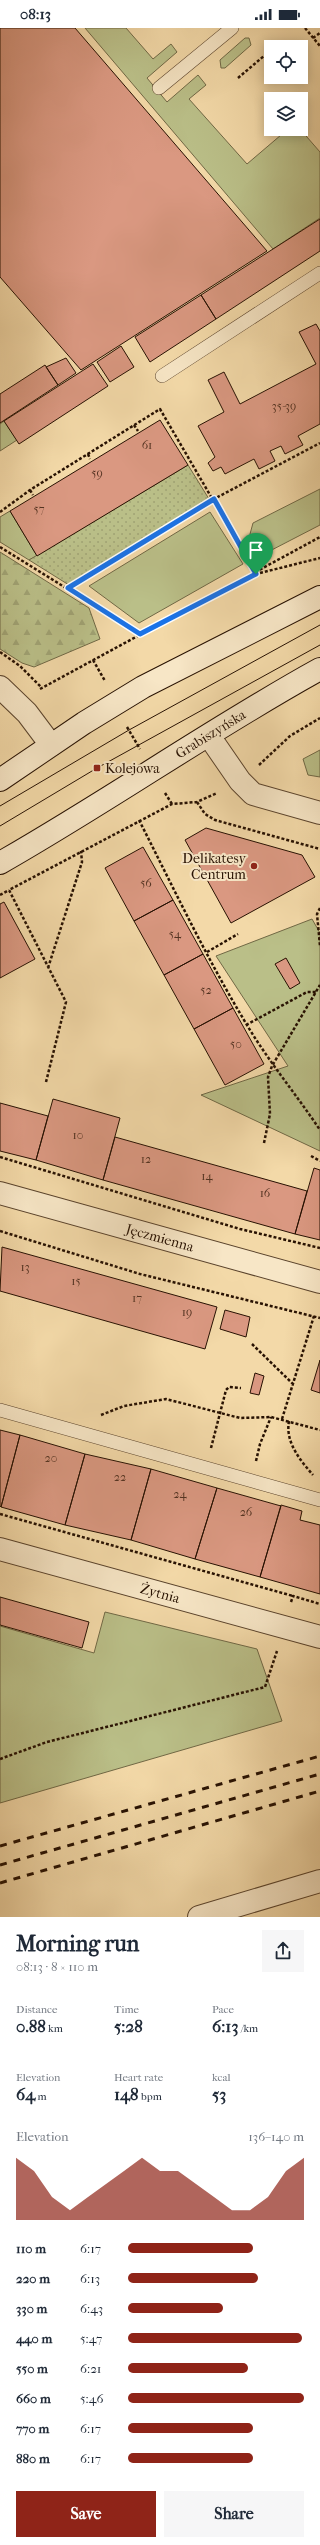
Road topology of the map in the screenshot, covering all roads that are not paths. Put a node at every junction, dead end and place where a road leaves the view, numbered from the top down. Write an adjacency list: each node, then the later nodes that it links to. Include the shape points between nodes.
1 (232, 28): 2 (lane)
2 (159, 88)
3 (320, 273): 4 (lane)
4 (162, 376)
5 (320, 597): 9 (street, via 156,680)
6 (320, 669): 8 (street, Grabiszyńska)
7 (0, 687): 9 (street, via 18,704)
8 (209, 736): 11 (street, via 240,781 253,794); 12 (street, Grabiszyńska)
9 (51, 745): 10 (street)
10 (0, 780)
11 (320, 813)
12 (0, 863)
13 (0, 1193): 14 (street, Jęczmienna)
14 (320, 1282)
15 (0, 1410): 16 (lane)
16 (320, 1500)
17 (0, 1549): 18 (street, Żytnia)
18 (320, 1637)
19 (320, 1881): 20 (street)
20 (199, 1917)

